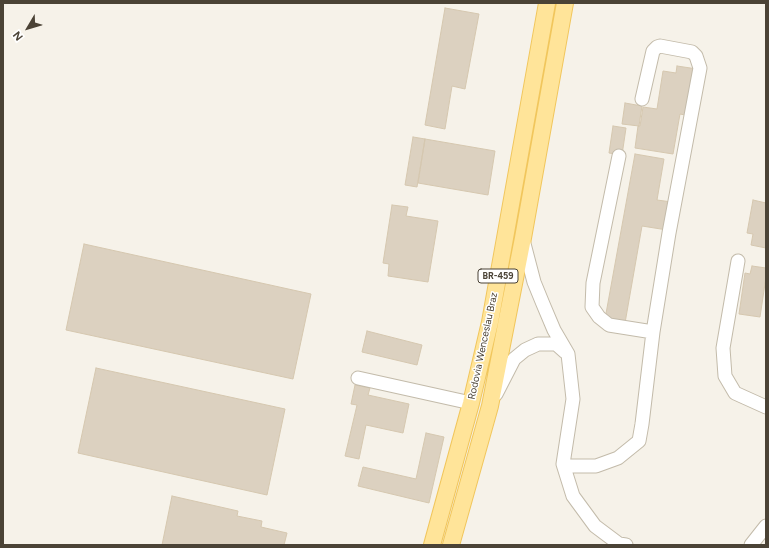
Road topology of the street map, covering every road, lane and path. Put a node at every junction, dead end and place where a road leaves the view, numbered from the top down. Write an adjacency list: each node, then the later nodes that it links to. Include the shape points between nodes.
1 (547, 3): 10 (main road, Rodovia Wenceslau Braz / BR-459, via 490,322)
2 (565, 3): 5 (main road, Rodovia Wenceslau Braz / BR-459)
3 (642, 99): 7 (lane, via 653,51 657,47 692,52 696,56 700,68)
4 (619, 156): 7 (lane, via 593,283 592,307 609,325)
5 (522, 238): 8 (lane, via 534,282 554,330); 11 (main road, Rodovia Wenceslau Braz / BR-459)
6 (738, 261): 12 (lane, via 723,348 725,376 735,393)
7 (653, 332): 13 (lane, via 639,441 618,458 596,466)
8 (568, 354): 11 (lane, via 556,344 538,344 525,350 514,359); 13 (lane, via 573,399)
9 (358, 378): 10 (lane)
10 (471, 403): 15 (main road, Rodovia Wenceslau Braz / BR-459)
11 (490, 406): 16 (main road, Rodovia Wenceslau Braz / BR-459)
12 (766, 407)
13 (563, 464): 17 (lane, via 572,496 595,526 619,544)
14 (766, 526): 18 (lane)
15 (432, 545)
16 (452, 545)
17 (626, 545)
18 (751, 545)

